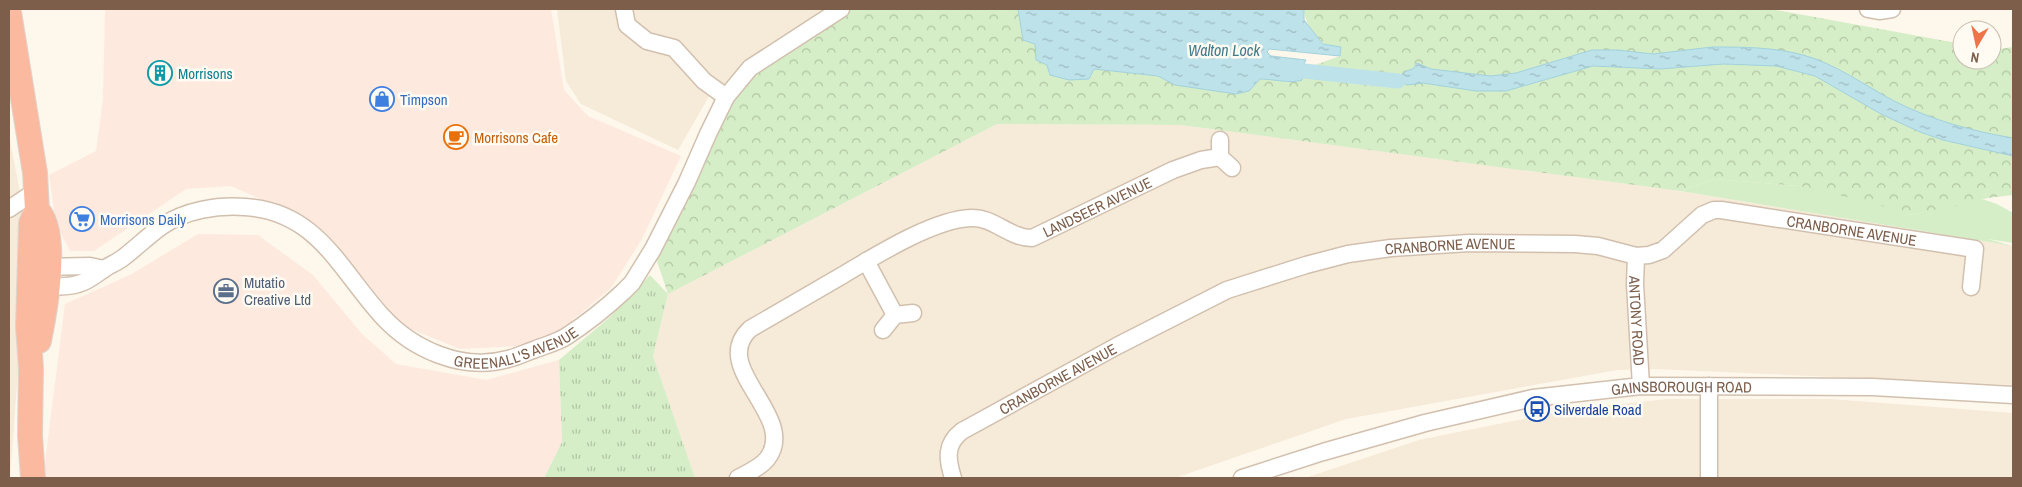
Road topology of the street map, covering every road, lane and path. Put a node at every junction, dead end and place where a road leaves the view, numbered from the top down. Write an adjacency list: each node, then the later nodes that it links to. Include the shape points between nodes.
1 (624, 9): 6 (street, via 627,25 647,41 674,48 704,81)
2 (841, 9): 6 (street, GREENALL'S AVENUE, via 750,68)
3 (1868, 9): 4 (street)
4 (1892, 9)
5 (9, 12): 8 (highway)
6 (726, 97): 12 (street, GREENALL'S AVENUE, via 679,199 632,283 566,337 507,360 476,362 446,358 408,340 382,317 316,236 286,217 262,209 218,207 190,213 163,225 122,259 104,269 90,266)
7 (1220, 140): 11 (street, LANDSEER AVENUE, via 1226,163 1201,160 1173,170 1032,238 1019,237 988,220 968,218 911,237)
8 (37, 200): 9 (street); 12 (highway, via 49,236)
9 (9, 209)
10 (1636, 256): 13 (street, CRANBORNE AVENUE, via 1663,250 1702,215 1721,210 1975,249); 17 (street, ANTONY ROAD, via 1634,284); 22 (street, CRANBORNE AVENUE, via 1604,247 1576,244 1460,244 1348,254 1266,277 1227,290 962,431 954,439 948,455)
11 (866, 261): 15 (street); 21 (street, LANDSEER AVENUE, via 745,334 739,360 771,422 774,442 765,461)
12 (39, 276): 20 (highway, via 28,345)
13 (1971, 287)
14 (913, 313): 15 (street)
15 (895, 314): 16 (street)
16 (883, 330)
17 (1640, 386): 18 (street, GAINSBOROUGH ROAD); 23 (street, GAINSBOROUGH ROAD, via 1533,398 1323,452)
18 (1709, 386): 19 (street, GAINSBOROUGH ROAD, via 1873,387); 24 (street)
19 (2013, 395)
20 (33, 478)
21 (738, 478)
22 (953, 478)
23 (1242, 478)
24 (1709, 478)

